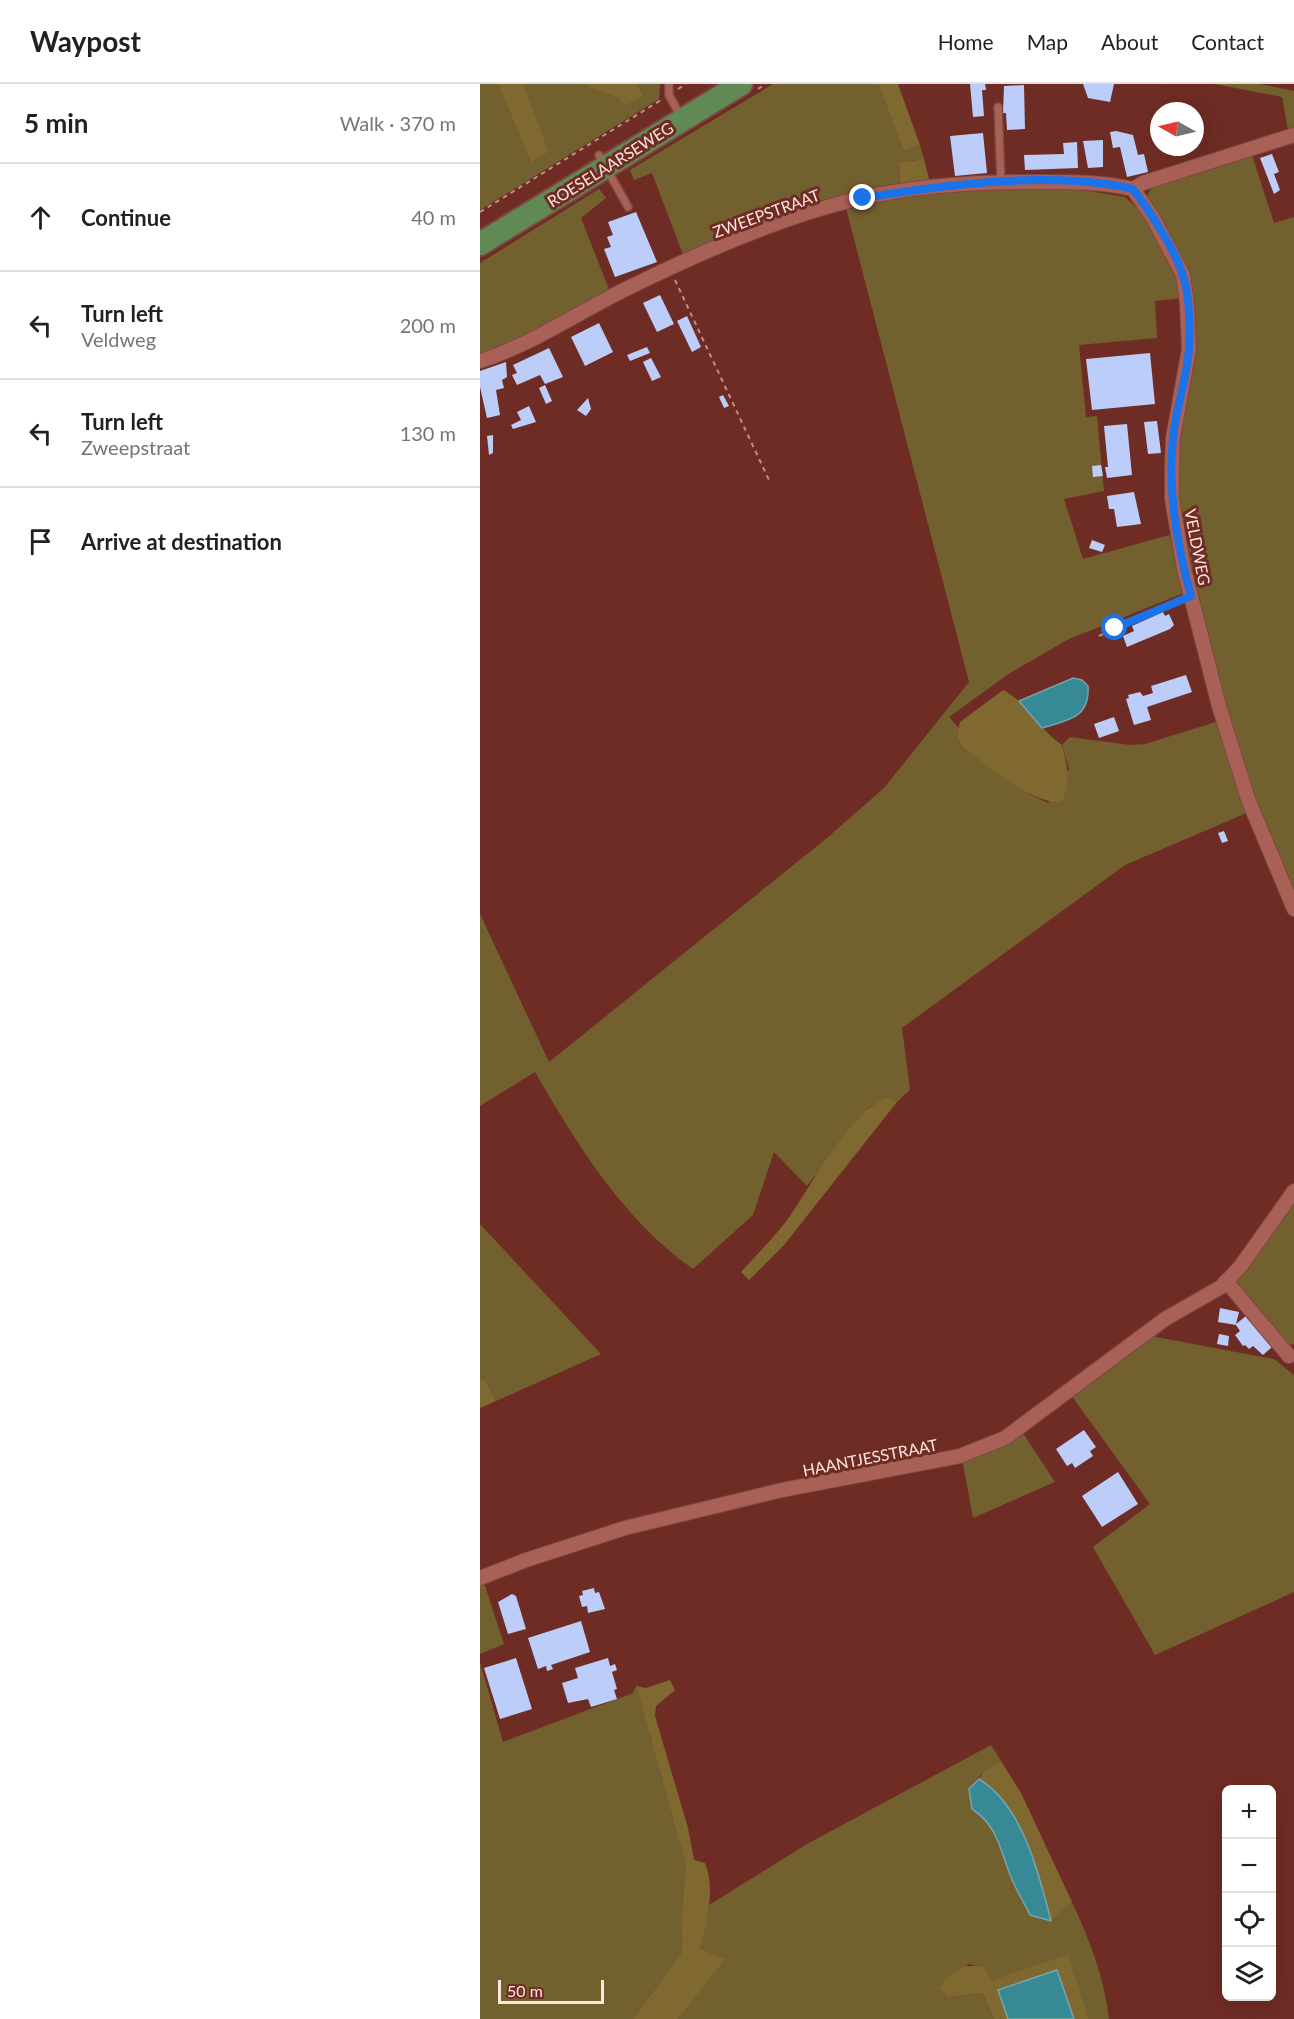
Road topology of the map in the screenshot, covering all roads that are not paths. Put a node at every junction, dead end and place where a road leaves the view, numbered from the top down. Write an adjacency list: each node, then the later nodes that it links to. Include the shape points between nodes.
1 (669, 84): 4 (lane)
2 (714, 84): 4 (main road, ROESELAARSEWEG)
3 (741, 84): 4 (main road, ROESELAARSEWEG)
4 (675, 107): 7 (main road, ROESELAARSEWEG)
5 (998, 107): 8 (lane)
6 (1294, 135): 9 (street)
7 (602, 161): 10 (lane); 11 (main road, ROESELAARSEWEG); 12 (main road, ROESELAARSEWEG)
8 (1001, 182): 9 (street, ZWEEPSTRAAT, via 1098,183); 13 (street, ZWEEPSTRAAT, via 863,198 765,229 631,286 503,354)
9 (1133, 189): 14 (street, VELDWEG, via 1183,275 1189,349 1173,438 1172,499 1191,596 1248,799)
10 (628, 207)
11 (480, 228)
12 (480, 244)
13 (480, 362)
14 (1294, 909)
15 (1294, 1191): 16 (street, HAANTJESSTRAAT)
16 (1226, 1281): 17 (street); 18 (street, HAANTJESSTRAAT, via 1165,1319 1005,1438 960,1456 782,1490 625,1528)
17 (1289, 1356)
18 (480, 1578)

